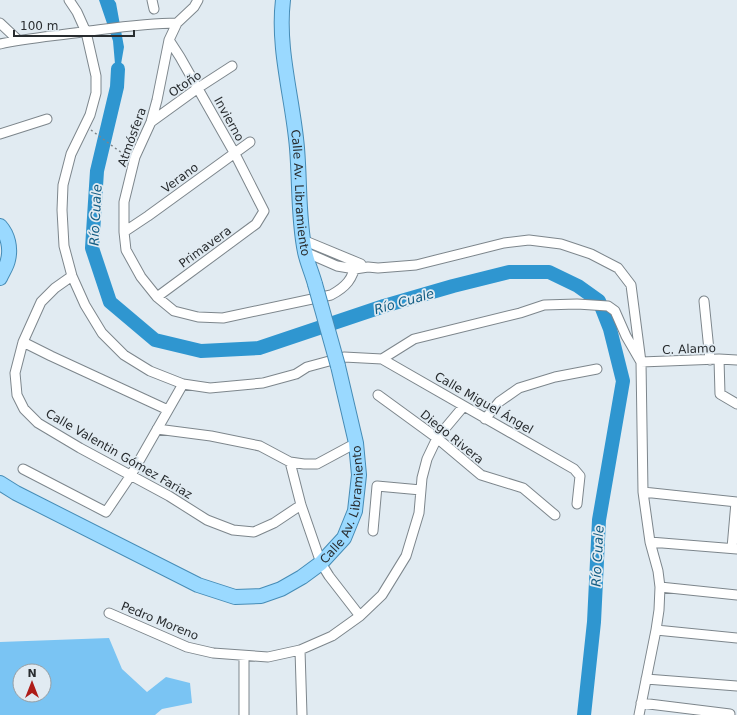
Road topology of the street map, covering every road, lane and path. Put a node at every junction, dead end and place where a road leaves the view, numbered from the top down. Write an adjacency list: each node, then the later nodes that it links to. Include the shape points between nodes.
1 (69, 0): 6 (street, Calle Miguel Ángel)
2 (198, 0): 4 (street, Atmósfera, via 194,8)
3 (283, 0): 22 (main road, Calle Av. Libramiento, via 282,42 297,148)
4 (177, 23): 6 (street, via 146,24); 8 (street, Atmósfera)
5 (0, 24): 7 (street)
6 (86, 32): 7 (street); 24 (street, Calle Miguel Ángel, via 96,76 96,93 90,114 71,154 63,185 64,246)
7 (18, 40): 9 (street)
8 (169, 40): 11 (street, Invierno); 13 (street, Atmósfera)
9 (0, 44)
10 (232, 66): 11 (street, Otoño)
11 (198, 88): 13 (street, Otoño); 18 (street, Invierno)
12 (47, 119): 15 (street)
13 (151, 122): 21 (street, Atmósfera, via 135,158 124,202)
14 (92, 130): 17 (path)
15 (0, 134)
16 (250, 142): 18 (street, Verano)
17 (119, 151)
18 (235, 154): 19 (street, Invierno); 21 (street, Verano)
19 (264, 211): 26 (street, Primavera, via 256,224)
20 (0, 226): 25 (main road, via 8,244 8,260)
21 (124, 232): 26 (street, Atmósfera, via 126,250 141,277)
22 (304, 246): 23 (street); 32 (main road, Calle Av. Libramiento, bridge)
23 (355, 266): 26 (street, Atmósfera, via 350,280 342,289 331,295 223,318 198,318 174,311); 33 (street, via 378,268 416,265 504,243 529,240 561,244 591,254 618,268 631,285)
24 (72, 276): 28 (street, Calle Valentin Gómez Fariaz, via 41,302); 35 (street, Calle Miguel Ángel, via 85,305 102,333 124,355 150,371)
25 (0, 278)
26 (157, 297)
27 (704, 301): 30 (street)
28 (23, 342): 39 (street); 46 (street, Calle Valentin Gómez Fariaz, via 15,373 17,395 24,409 38,423)
29 (382, 360): 32 (street, Calle Miguel Ángel); 33 (street, via 414,339 544,305 577,304 608,306 615,311); 38 (street, Calle Miguel Ángel)
30 (714, 360): 31 (street, C. Alamo); 33 (street, C. Alamo); 37 (street, via 720,394)
31 (737, 360)
32 (341, 362): 35 (street, Calle Miguel Ángel, via 307,367 296,374 262,383 210,388); 43 (main road, Calle Av. Libramiento)
33 (641, 362): 49 (street)
34 (597, 369): 40 (street, via 555,377 519,388 499,402)
35 (183, 384): 39 (street)
36 (378, 395): 42 (street, Diego Rivera)
37 (737, 404)
38 (463, 407): 40 (street, Calle Miguel Ángel); 42 (street, Pedro Moreno)
39 (168, 410): 41 (street)
40 (485, 419): 51 (street, Calle Miguel Ángel, via 574,469 580,476)
41 (157, 429): 44 (street, via 260,446); 46 (street)
42 (437, 438): 48 (street, Pedro Moreno, via 427,459); 53 (street, Diego Rivera, via 481,476 523,488)
43 (356, 443): 44 (street, via 317,464); 57 (main road, Calle Av. Libramiento, via 359,475 355,511 344,538)
44 (290, 462): 52 (street)
45 (23, 469): 46 (street, via 106,512)
46 (131, 475): 52 (street, Calle Valentin Gómez Fariaz, via 207,520 233,530 254,532 274,523)
47 (0, 483): 57 (main road, Calle Av. Libramiento, via 198,586 235,597 260,596 281,589)
48 (421, 490): 54 (street, via 377,486); 61 (street, Pedro Moreno, via 419,514 406,556 382,595)
49 (643, 492): 50 (street); 55 (street)
50 (737, 502): 56 (street)
51 (577, 504)
52 (301, 505): 57 (street)
53 (555, 515)
54 (373, 531)
55 (650, 542): 56 (street); 58 (street)
56 (734, 549)
57 (321, 563): 61 (street)
58 (660, 588): 59 (street); 62 (street)
59 (737, 595)
60 (109, 613): 65 (street, Pedro Moreno, via 187,647)
61 (360, 616): 64 (street, Pedro Moreno, via 332,636)
62 (656, 630): 63 (street); 66 (street)
63 (737, 638)
64 (300, 650): 65 (street, Pedro Moreno, via 268,657); 71 (street)
65 (244, 656): 70 (street)
66 (646, 679): 67 (street); 68 (street)
67 (737, 686)
68 (641, 702): 69 (street); 72 (street)
69 (730, 714)
70 (244, 715)
71 (302, 715)
72 (639, 715)

